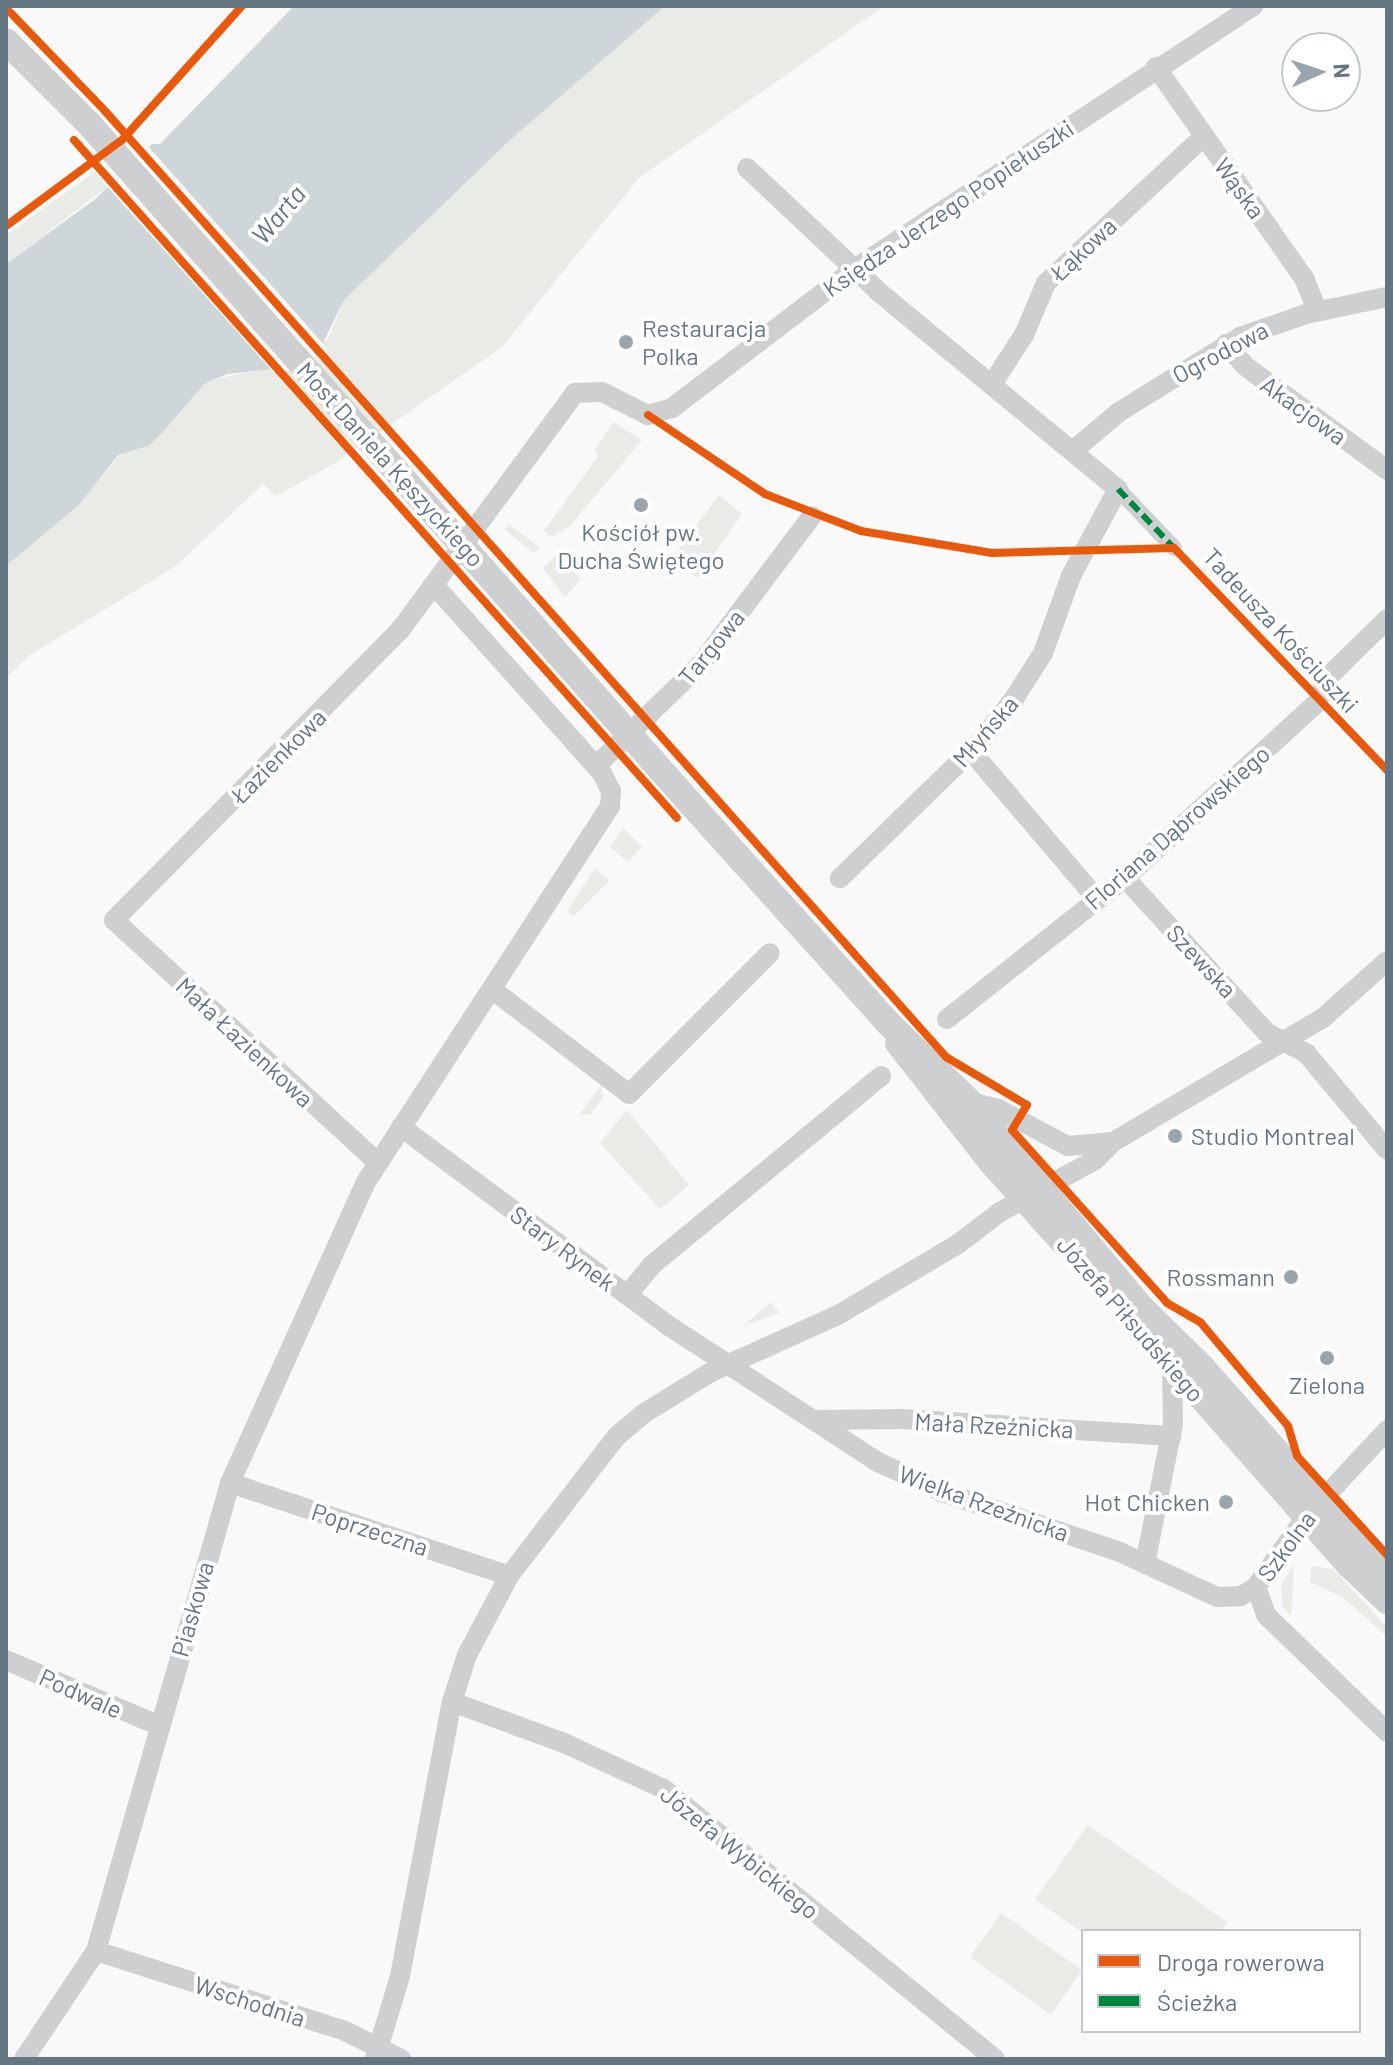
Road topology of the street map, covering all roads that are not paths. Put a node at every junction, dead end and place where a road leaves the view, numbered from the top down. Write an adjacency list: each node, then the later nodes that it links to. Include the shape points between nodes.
1 (1254, 6): 3 (street, Księdza Jerzego Popiełuszki)
2 (6, 41): 21 (street, Most Daniela Kęszyckiego, bridge, via 90,125)
3 (1156, 67): 4 (street, Wąska); 6 (street, Księdza Jerzego Popiełuszki)
4 (1203, 137): 8 (street, Wąska, via 1304,278); 10 (street, Łąkowa, via 1046,283 1024,335)
5 (747, 168): 6 (street, Tadeusza Kościuszki)
6 (856, 268): 10 (street, Tadeusza Kościuszki); 11 (street, Księdza Jerzego Popiełuszki, via 672,408)
7 (1387, 297): 8 (street, Ogrodowa)
8 (1317, 311): 9 (street, Ogrodowa)
9 (1226, 344): 12 (street, Ogrodowa, via 1098,427); 13 (street, Akacjowa, via 1245,366)
10 (992, 384): 12 (street, Tadeusza Kościuszki)
11 (648, 415): 17 (street, Łazienkowa, via 602,392 575,393)
12 (1074, 450): 14 (street, Tadeusza Kościuszki)
13 (1387, 470)
14 (1118, 489): 16 (street, Tadeusza Kościuszki); 19 (street, Młyńska, via 1084,552 1037,664)
15 (812, 516): 20 (street, Targowa, via 700,665)
16 (1174, 548)
17 (435, 586): 20 (street); 25 (street, Łazienkowa, via 363,670)
18 (1387, 619): 23 (street, Floriana Dąbrowskiego, via 1325,680 1318,702)
19 (971, 751): 22 (street, Młyńska); 24 (street)
20 (596, 766): 28 (street, via 611,791 607,814)
21 (691, 804): 30 (street, Józefa Piłsudskiego)
22 (840, 878)
23 (1125, 878): 24 (street, Floriana Dąbrowskiego); 31 (street, Szewska)
24 (1097, 899): 29 (street, Floriana Dąbrowskiego)
25 (114, 920): 37 (street, Mała Łazienkowa)
26 (770, 953): 28 (street, via 629,1094)
27 (1387, 961): 31 (street, via 1331,1012)
28 (498, 982): 34 (street)
29 (947, 1019)
30 (890, 1025): 33 (street, Józefa Piłsudskiego); 38 (street, Józefa Piłsudskiego, via 925,1082)
31 (1279, 1043): 35 (street); 36 (street, Szewska, via 1306,1053)
32 (881, 1076): 39 (street, via 652,1265)
33 (970, 1102): 35 (street, via 998,1109 1068,1146); 38 (street, Józefa Piłsudskiego)
34 (401, 1127): 37 (street); 39 (street, Stary Rynek)
35 (1113, 1142): 38 (street, via 1095,1160)
36 (1387, 1150)
37 (377, 1162): 45 (street, Piaskowa)
38 (1036, 1193): 40 (street, via 838,1315); 41 (street, Józefa Piłsudskiego); 46 (street, Józefa Piłsudskiego, via 1065,1219)
39 (627, 1295): 40 (street, Stary Rynek)
40 (728, 1364): 42 (street, Wielka Rzeźnicka); 48 (street, via 655,1405 617,1436)
41 (1172, 1365): 44 (street); 46 (street, Józefa Piłsudskiego)
42 (817, 1420): 44 (street, Mała Rzeźnicka, via 901,1419); 47 (street, Wielka Rzeźnicka, via 923,1484)
43 (1387, 1430): 46 (street, Szkolna)
44 (1171, 1436): 47 (street)
45 (230, 1483): 48 (street, Poprzeczna); 54 (street, Piaskowa)
46 (1314, 1508): 49 (street, Józefa Piłsudskiego); 50 (street, Szkolna); 51 (street, Józefa Piłsudskiego)
47 (1145, 1564): 50 (street, Wielka Rzeźnicka, via 1217,1597 1241,1596)
48 (509, 1576): 53 (street, via 481,1621)
49 (1387, 1576)
50 (1256, 1587): 55 (street, Szkolna, via 1266,1615)
51 (1387, 1601)
52 (6, 1660): 54 (street, Podwale)
53 (452, 1702): 57 (street, via 400,1976); 60 (street, Józefa Wybickiego, via 564,1743 664,1789)
54 (158, 1725): 56 (street, Piaskowa)
55 (1387, 1732)
56 (96, 1951): 57 (street, Wschodnia); 58 (street, Piaskowa)
57 (378, 2052): 59 (street, Wschodnia)
58 (24, 2059)
59 (401, 2059)
60 (995, 2059)

